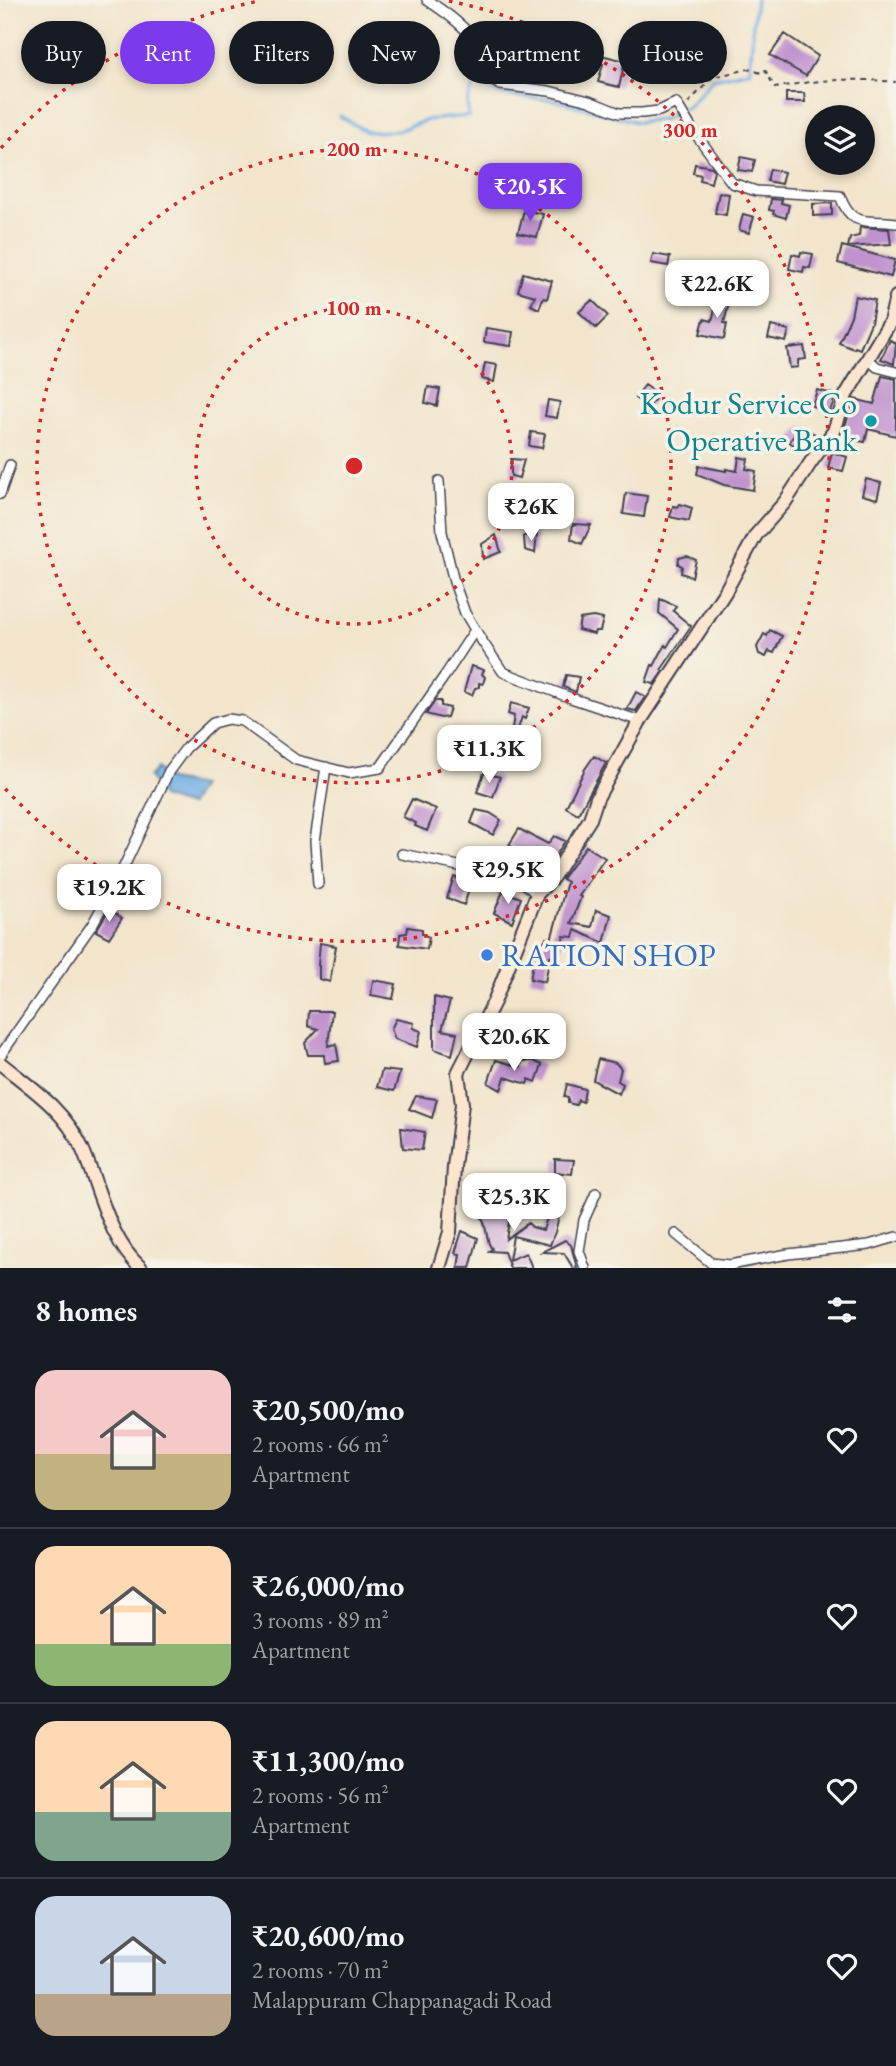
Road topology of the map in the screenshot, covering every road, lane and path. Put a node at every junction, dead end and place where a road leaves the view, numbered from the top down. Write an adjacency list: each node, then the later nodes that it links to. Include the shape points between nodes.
1 (427, 0): 3 (street, via 471,34 489,65 490,79 500,85 549,91 619,113 659,111 676,103)
2 (896, 82): 3 (path, via 849,79 775,88 765,70 749,69 713,77)
3 (681, 111): 4 (street, via 732,183 756,191 840,196 853,219)
4 (896, 223)
5 (896, 297): 6 (street, via 890,322)
6 (867, 358): 7 (street, via 877,367); 12 (street, via 846,395 834,430 785,502 756,535 725,592)
7 (896, 372)
8 (10, 465): 10 (street)
9 (439, 481): 11 (street, via 442,532 454,582)
10 (0, 494)
11 (475, 630): 12 (street, via 503,672); 13 (street, via 380,768 349,773)
12 (639, 721): 16 (street, via 590,819)
13 (326, 767): 15 (street, via 315,841); 17 (street, via 296,760 242,721 213,723 169,771 92,925)
14 (402, 854): 16 (street, via 487,872 525,884)
15 (317, 884)
16 (537, 894): 24 (street, via 494,1002 458,1073 462,1104 454,1201)
17 (0, 1056)
18 (0, 1063): 23 (street, via 57,1108 81,1146 121,1245)
19 (596, 1193): 25 (street, via 584,1220 579,1251)
20 (676, 1234): 22 (street, via 711,1263)
21 (896, 1237): 22 (street)
22 (730, 1266)
23 (141, 1268)
24 (439, 1268)
25 (586, 1268)

